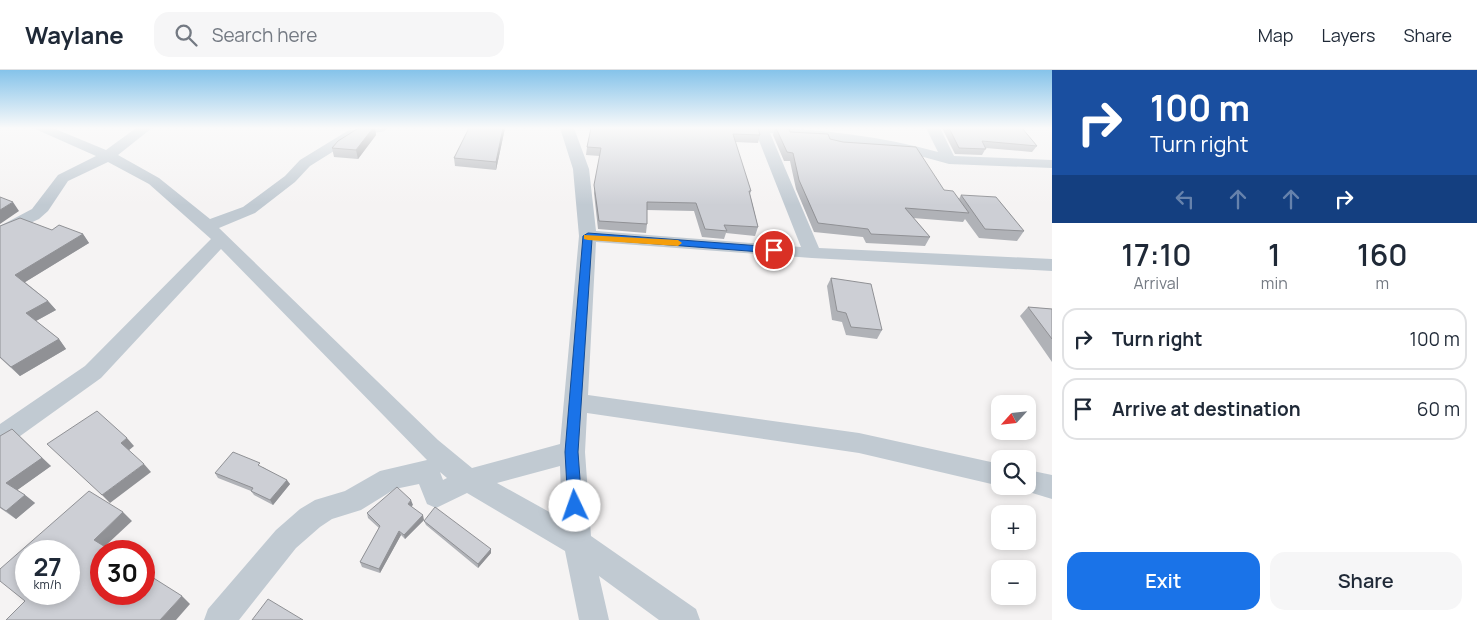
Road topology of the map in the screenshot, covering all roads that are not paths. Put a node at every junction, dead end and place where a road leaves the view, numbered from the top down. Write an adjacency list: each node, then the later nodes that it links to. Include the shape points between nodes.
1 (102, 154): 8 (street)
2 (111, 154): 8 (street)
3 (321, 154): 12 (street)
4 (576, 154): 13 (street, via 582,169)
5 (772, 154): 14 (street)
6 (924, 154): 9 (street)
7 (945, 154): 9 (street)
8 (108, 156): 11 (street, via 63,178 31,218); 12 (street, via 162,186)
9 (948, 160): 10 (street)
10 (1052, 164)
11 (0, 232)
12 (214, 233): 17 (street, via 93,372); 20 (street, via 391,410)
13 (588, 236): 14 (street); 16 (street)
14 (812, 253): 15 (street)
15 (1052, 266)
16 (575, 402): 18 (street); 19 (street, via 859,443)
17 (0, 437)
18 (572, 452): 20 (street); 23 (street)
19 (991, 473)
20 (468, 480): 23 (street); 24 (street, via 436,496 427,471 389,479 352,501 326,509 286,539)
21 (1036, 483): 22 (street)
22 (1052, 487)
23 (577, 543): 25 (street); 26 (street)
24 (219, 620)
25 (594, 620)
26 (685, 620)

